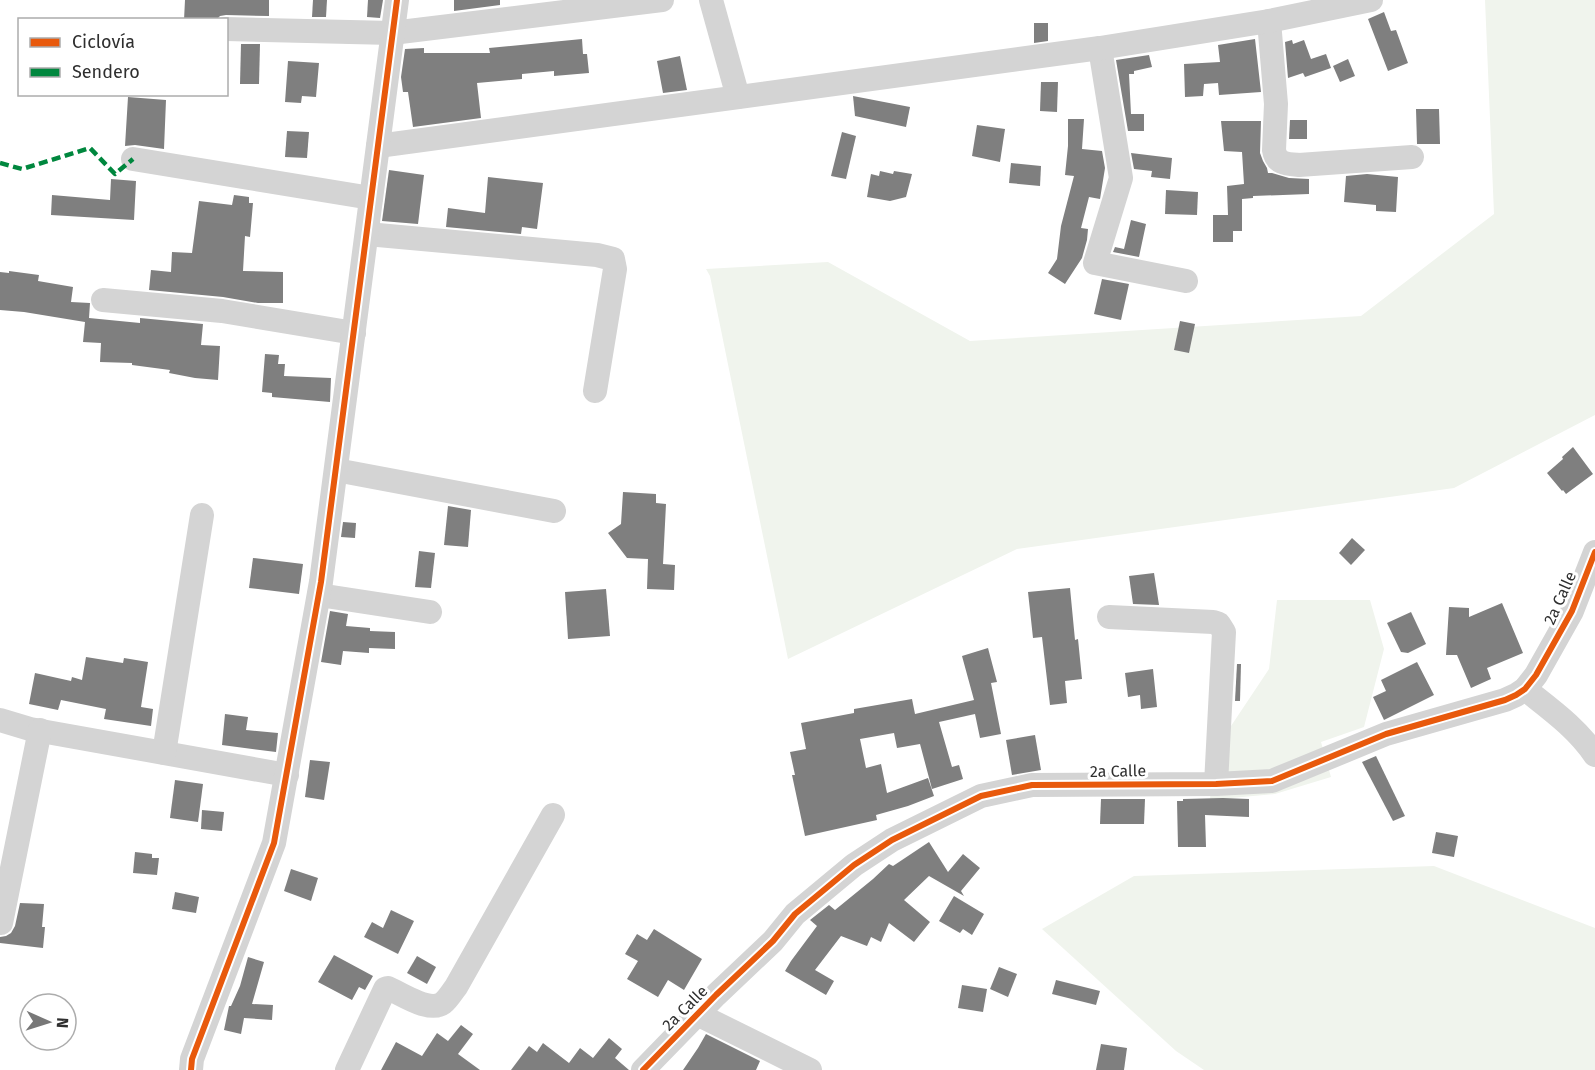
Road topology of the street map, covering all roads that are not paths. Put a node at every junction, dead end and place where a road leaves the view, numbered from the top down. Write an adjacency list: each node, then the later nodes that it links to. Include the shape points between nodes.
1 (397, 0): 9 (street)
2 (662, 0): 5 (street)
3 (711, 0): 11 (street)
4 (1371, 0): 7 (street)
5 (631, 2): 6 (street)
6 (524, 8): 9 (street)
7 (1269, 21): 10 (street); 13 (street, via 1276,104 1274,150 1280,162 1299,165)
8 (228, 29): 9 (street)
9 (392, 33): 12 (street)
10 (1100, 48): 11 (street); 17 (street, via 1121,178 1095,263)
11 (738, 97): 12 (street)
12 (378, 146): 15 (street)
13 (1412, 157)
14 (133, 159): 15 (street)
15 (371, 198): 16 (street)
16 (367, 234): 19 (street); 20 (street, via 613,259 615,269)
17 (1186, 281)
18 (103, 300): 19 (street, via 222,311)
19 (354, 333): 21 (street)
20 (595, 391)
21 (336, 470): 22 (street); 25 (street)
22 (554, 512)
23 (202, 515): 31 (street)
24 (1595, 552): 28 (street, 2a Calle, via 1572,612)
25 (319, 595): 26 (street); 33 (street)
26 (430, 612)
27 (1109, 617): 34 (street, via 1219,624 1224,632)
28 (1525, 689): 32 (street, via 1586,741); 34 (street, 2a Calle, via 1505,700 1386,734 1272,781)
29 (0, 720): 30 (street)
30 (40, 730): 31 (street); 36 (street)
31 (164, 753): 33 (street)
32 (1595, 755)
33 (287, 775): 38 (street, via 274,843)
34 (1216, 784): 37 (street, 2a Calle, via 1032,786 981,796 892,840 854,865 795,914 773,941)
35 (553, 815): 39 (street, via 444,1002 426,1006 385,988)
36 (1, 923)
37 (697, 1014): 40 (street, 2a Calle); 41 (street)
38 (191, 1070)
39 (347, 1070)
40 (643, 1070)
41 (810, 1070)

